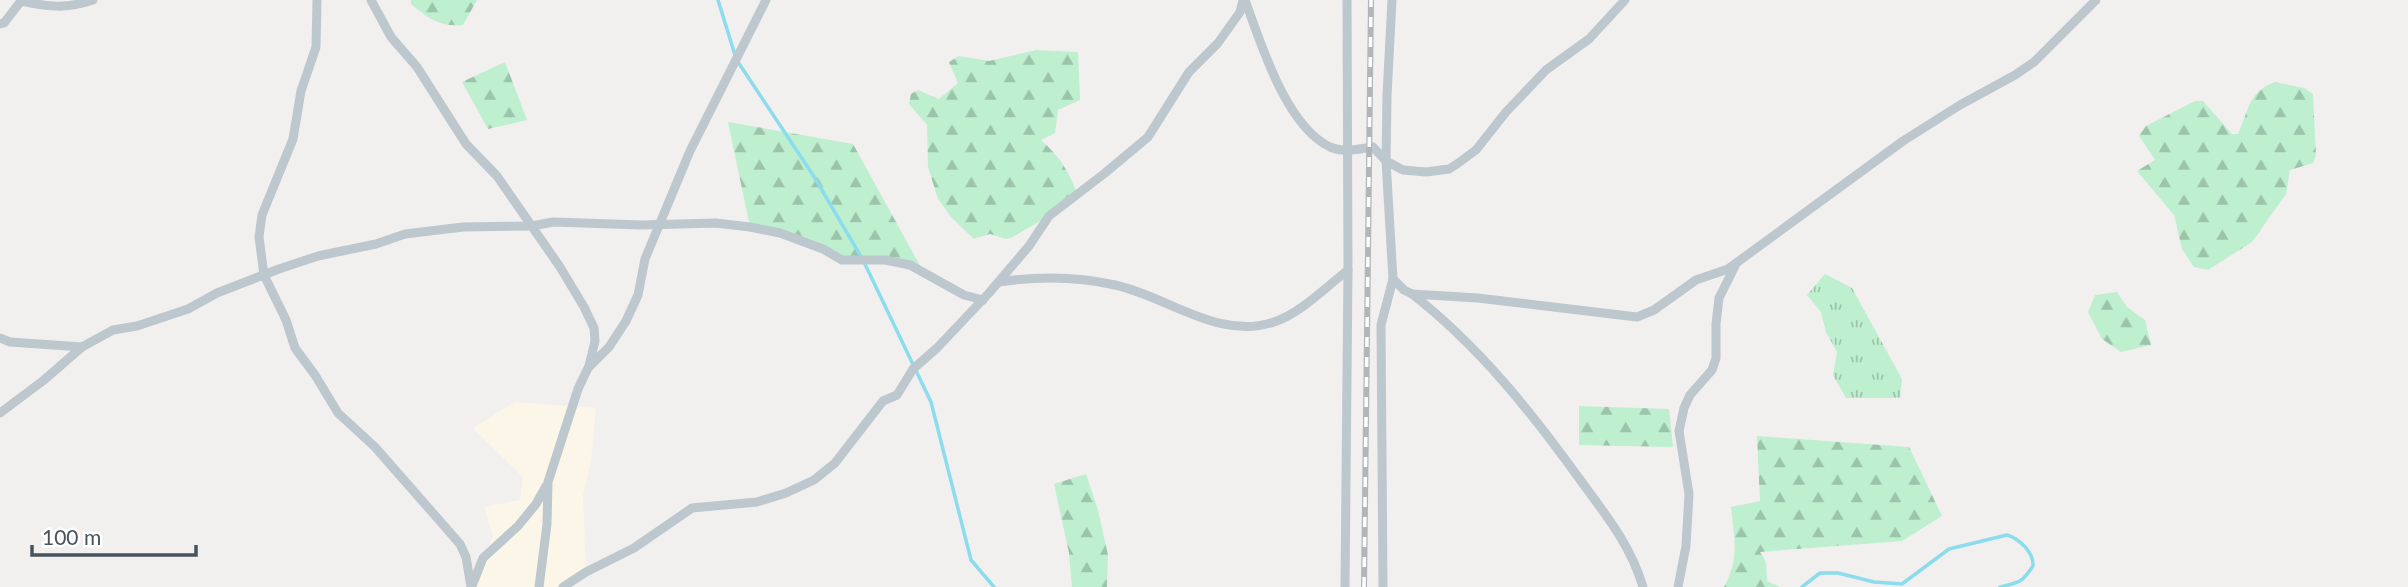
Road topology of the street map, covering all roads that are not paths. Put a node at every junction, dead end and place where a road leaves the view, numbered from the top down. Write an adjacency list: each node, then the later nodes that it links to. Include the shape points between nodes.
1 (93, 0): 10 (street, via 72,7 21,1)
2 (317, 0): 17 (street, via 316,47 301,91 293,139 262,215 259,237)
3 (371, 0): 14 (street, via 391,37 417,67 466,144 497,176)
4 (766, 0): 13 (street, via 716,96)
5 (1244, 0): 11 (street, via 1280,88 1300,120 1321,141); 19 (street, via 1218,43 1189,72 1148,137 1049,215)
6 (1347, 0): 11 (street)
7 (1392, 0): 12 (street)
8 (1625, 0): 12 (street, via 1589,39 1546,70 1476,150 1458,164 1420,172)
9 (2096, 0): 15 (street, via 2034,62 1903,141)
10 (0, 24)
11 (1346, 151): 12 (street, via 1373,147); 16 (street)
12 (1387, 162): 18 (street)
13 (658, 225): 14 (street, via 553,222); 21 (street, via 716,223 779,233 842,260 910,265 964,295); 24 (street, via 626,321)
14 (532, 226): 17 (street, via 405,234); 24 (street, via 594,328)
15 (1737, 263): 20 (street, via 1692,283 1637,317); 32 (street, via 1719,298 1712,370 1690,395 1679,431 1689,494)
16 (1348, 270): 19 (street, via 1295,311 1253,327 1191,315 1148,294 1116,285 1053,276); 29 (street)
17 (264, 275): 23 (street, via 188,309 113,330); 26 (street, via 295,348 338,413 383,456 460,544 471,587 484,558 536,504)
18 (1392, 279): 20 (street); 30 (street, via 1381,325)
19 (999, 282): 21 (street)
20 (1412, 294): 31 (street, via 1483,358 1526,407 1617,529)
21 (983, 300): 28 (street, via 913,369 897,395 883,401 835,463 814,480 757,502 692,508 634,548)
22 (0, 338): 23 (street)
23 (82, 347): 25 (street)
24 (588, 368): 26 (street)
25 (0, 413)
26 (548, 482): 27 (street)
27 (539, 587)
28 (563, 587)
29 (1345, 587)
30 (1383, 587)
31 (1643, 587)
32 (1678, 587)

